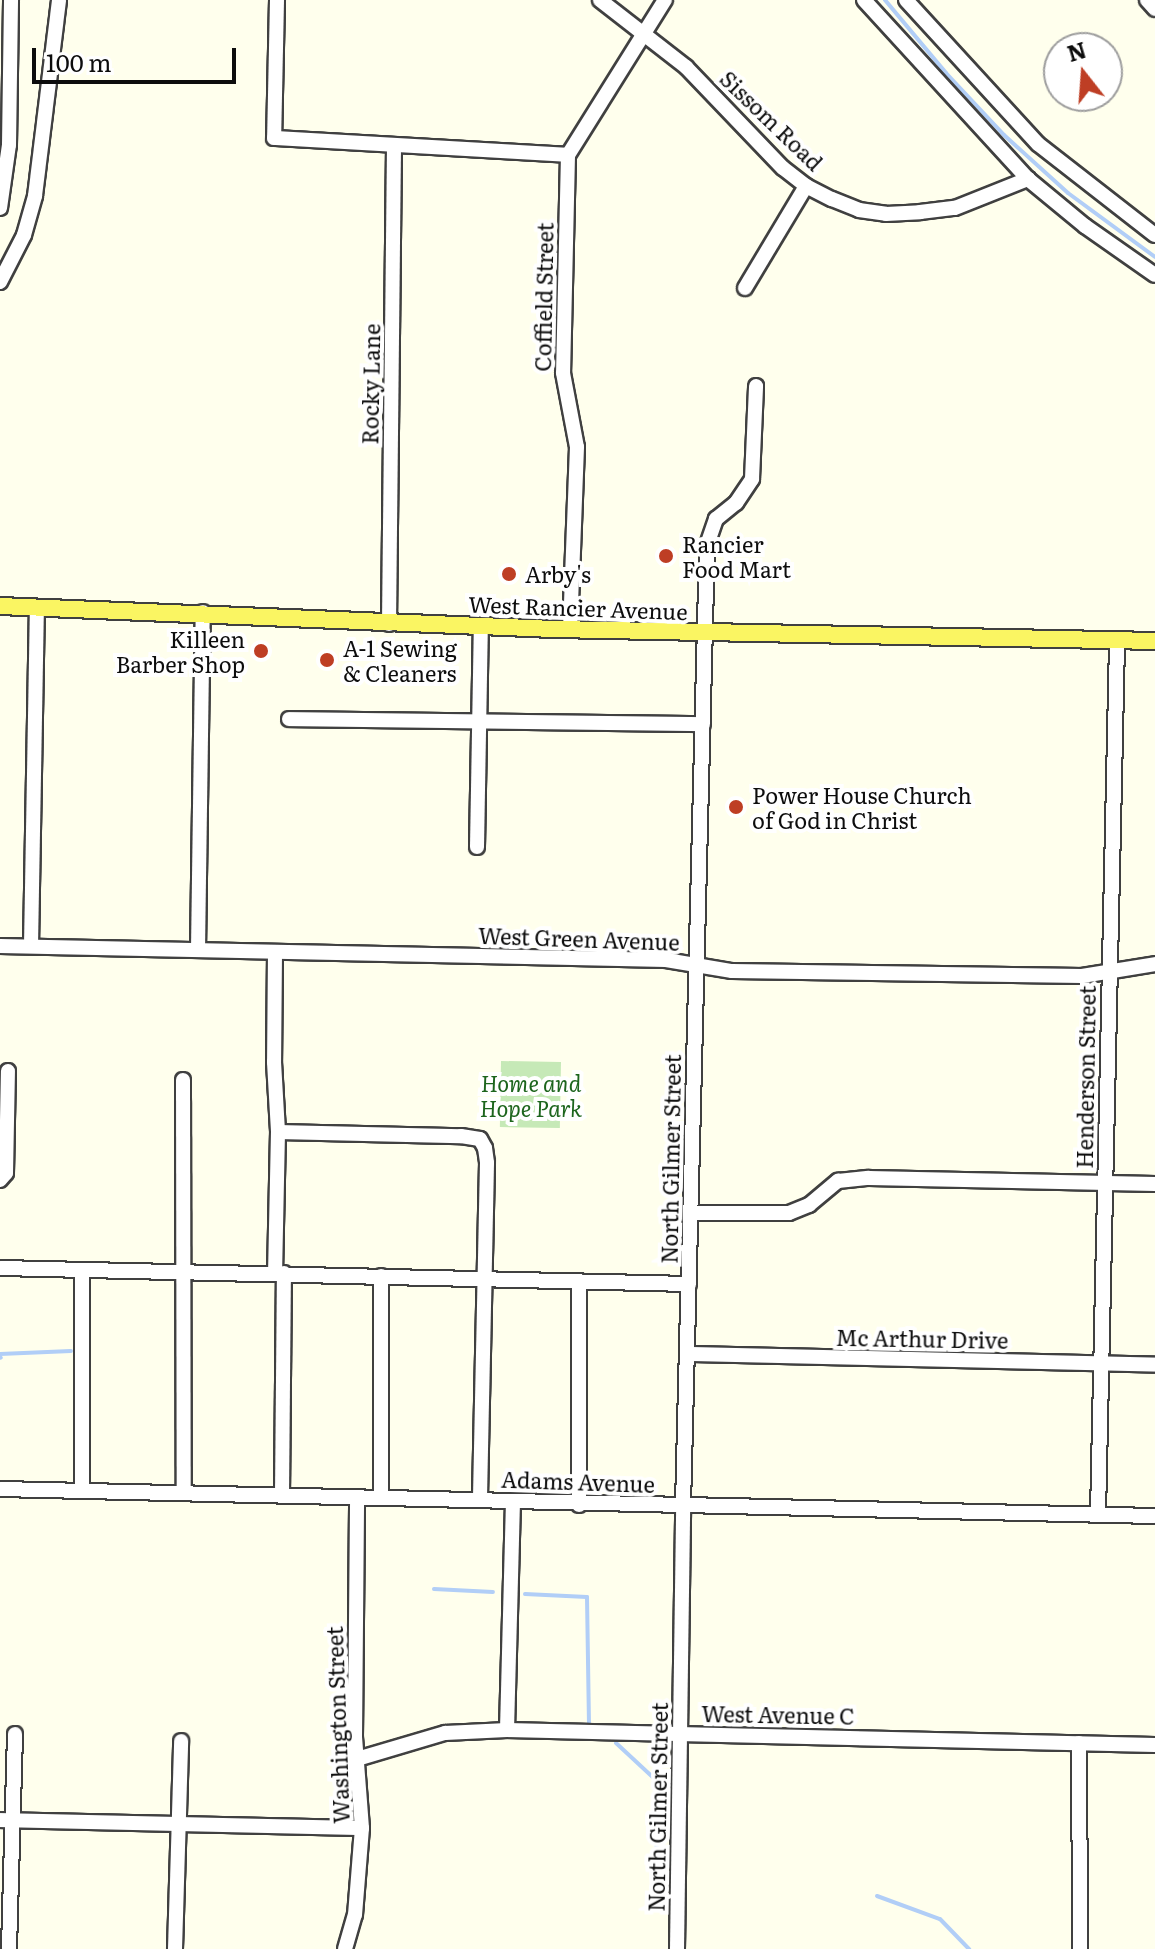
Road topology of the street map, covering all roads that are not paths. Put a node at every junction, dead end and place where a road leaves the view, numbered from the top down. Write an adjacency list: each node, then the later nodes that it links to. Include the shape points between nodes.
1 (11, 0): 15 (street, via 12,80)
2 (59, 0): 18 (street, via 35,196 24,235)
3 (277, 0): 11 (street, via 274,138)
4 (600, 0): 10 (street, Sissom Road)
5 (665, 0): 10 (street)
6 (864, 0): 13 (street)
7 (906, 0): 16 (street, via 1038,144)
8 (1147, 0): 9 (street)
9 (1155, 9)
10 (643, 33): 12 (street); 14 (street, Sissom Road, via 686,67)
11 (394, 145): 12 (street); 24 (street, Rocky Lane)
12 (568, 155): 26 (street, Coffield Street, via 563,373 577,447)
13 (1028, 179): 14 (street, Sissom Road, via 955,208 886,214 859,210); 17 (street)
14 (806, 186): 19 (street)
15 (2, 204)
16 (1155, 235)
17 (1155, 275)
18 (0, 282)
19 (745, 288)
20 (756, 386): 27 (street, North Gilmer Street, via 752,479 709,531)
21 (0, 606): 22 (main road, West Rancier Avenue)
22 (37, 607): 23 (main road, West Rancier Avenue); 35 (street)
23 (203, 612): 24 (main road, West Rancier Avenue); 36 (street)
24 (389, 624): 25 (main road, West Rancier Avenue)
25 (481, 626): 26 (main road, West Rancier Avenue); 31 (street)
26 (570, 630): 27 (main road, West Rancier Avenue)
27 (703, 633): 28 (main road, West Rancier Avenue); 32 (street, North Gilmer Street)
28 (1117, 641): 29 (main road, West Rancier Avenue); 40 (street, Henderson Street)
29 (1155, 641)
30 (289, 719): 31 (street)
31 (481, 722): 32 (street); 33 (street)
32 (703, 724): 38 (street, North Gilmer Street)
33 (477, 847)
34 (0, 946): 35 (street, West Green Avenue)
35 (31, 946): 36 (street, West Green Avenue)
36 (198, 950): 37 (street, West Green Avenue)
37 (275, 953): 38 (street, West Green Avenue); 43 (street)
38 (696, 964): 40 (street, West Green Avenue, via 732,971 1082,976); 47 (street, North Gilmer Street)
39 (1155, 964): 40 (street, West Green Avenue)
40 (1110, 972): 45 (street, Henderson Street)
41 (8, 1071): 44 (street, via 6,1173)
42 (183, 1080): 50 (street)
43 (278, 1132): 51 (street); 53 (street, via 480,1139 487,1163)
44 (0, 1180)
45 (1105, 1183): 46 (street); 47 (street, via 849,1179 789,1213); 57 (street, Henderson Street)
46 (1155, 1184)
47 (692, 1213): 55 (street, North Gilmer Street)
48 (0, 1268): 49 (street)
49 (82, 1270): 50 (street); 60 (street)
50 (184, 1272): 51 (street); 61 (street)
51 (280, 1274): 52 (street); 62 (street)
52 (381, 1276): 53 (street); 64 (street)
53 (484, 1279): 54 (street); 65 (street)
54 (579, 1281): 55 (street); 67 (street)
55 (689, 1284): 56 (street, North Gilmer Street)
56 (688, 1354): 57 (street, Mc Arthur Drive); 68 (street, North Gilmer Street)
57 (1103, 1364): 58 (street, Mc Arthur Drive); 69 (street, Henderson Street)
58 (1155, 1365)
59 (0, 1489): 60 (street, Adams Avenue)
60 (82, 1490): 61 (street, Adams Avenue)
61 (184, 1492): 62 (street, Adams Avenue)
62 (282, 1495): 63 (street, Adams Avenue)
63 (357, 1498): 64 (street, Adams Avenue); 77 (street, Washington Street)
64 (381, 1498): 65 (street, Adams Avenue)
65 (480, 1500): 66 (street, Adams Avenue)
66 (513, 1501): 67 (street, Adams Avenue); 71 (street)
67 (579, 1505): 68 (street, Adams Avenue)
68 (683, 1506): 69 (street, Adams Avenue); 73 (street, North Gilmer Street)
69 (1098, 1514): 70 (street, Adams Avenue)
70 (1155, 1516)
71 (507, 1730): 73 (street, West Avenue C); 77 (street, West Avenue C, via 445,1733)
72 (15, 1734): 78 (street)
73 (680, 1734): 75 (street, West Avenue C); 84 (street, North Gilmer Street)
74 (181, 1741): 79 (street)
75 (1079, 1743): 76 (street, West Avenue C); 85 (street)
76 (1155, 1745)
77 (357, 1759): 80 (street, Washington Street)
78 (6, 1821): 79 (street); 81 (street)
79 (177, 1824): 80 (street); 82 (street)
80 (362, 1828): 83 (street, Washington Street, via 355,1915)
81 (9, 1949)
82 (175, 1949)
83 (345, 1949)
84 (677, 1949)
85 (1080, 1949)

